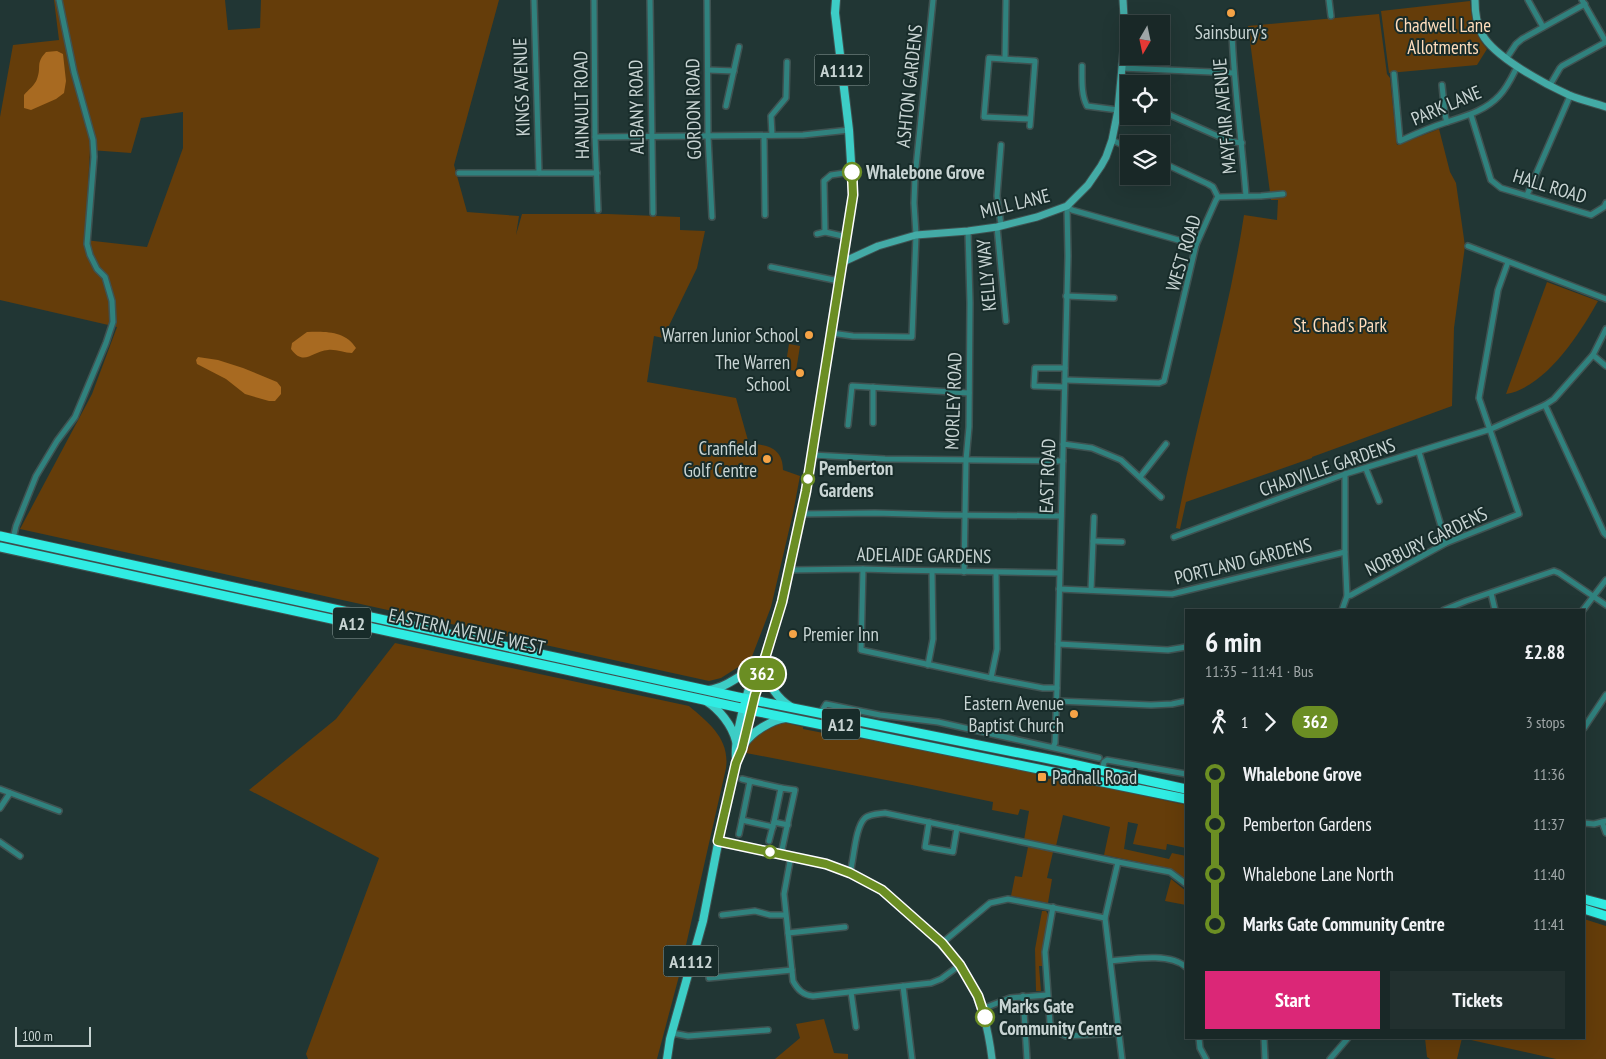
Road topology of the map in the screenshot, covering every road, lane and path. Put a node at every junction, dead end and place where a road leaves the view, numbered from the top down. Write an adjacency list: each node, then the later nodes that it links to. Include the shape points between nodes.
1 (59, 0): 112 (street, via 93,140 87,244 97,269 105,276 112,301 113,322 75,417 36,476)
2 (534, 0): 54 (street, KINGS AVENUE)
3 (594, 0): 46 (street, HAINAULT ROAD)
4 (650, 0): 43 (street, ALBANY ROAD)
5 (707, 0): 25 (street, GORDON ROAD)
6 (834, 0): 41 (main road, A1112)
7 (932, 0): 70 (street, ASHTON GARDENS, via 915,177)
8 (1006, 0): 19 (street)
9 (1123, 0): 24 (street, MILL LANE)
10 (1330, 0): 14 (street)
11 (1475, 0): 20 (street, via 1481,33)
12 (1528, 0): 15 (street)
13 (1583, 2): 15 (street); 17 (street)
14 (1331, 16)
15 (1543, 27): 20 (street, via 1516,44)
16 (1232, 33): 27 (street, MAYFAIR AVENUE)
17 (1606, 42): 30 (street, via 1562,66)
18 (739, 47): 26 (street)
19 (1005, 59): 38 (street, via 1035,61); 38 (street, via 989,58 984,117)
20 (1506, 59): 23 (street)
21 (787, 62): 42 (street, via 787,94 772,114)
22 (1082, 66): 35 (street, via 1087,106)
23 (1517, 67): 30 (street); 37 (street, PARK LANE, via 1504,92)
24 (1122, 68): 27 (street); 32 (street, MILL LANE)
25 (708, 70): 26 (street); 44 (street, GORDON ROAD)
26 (734, 71): 33 (street)
27 (1234, 73): 48 (street, MAYFAIR AVENUE)
28 (1394, 74): 39 (street, PARK LANE, via 1400,141)
29 (1442, 85): 39 (street)
30 (1550, 85): 31 (street)
31 (1570, 96): 34 (street); 57 (street)
32 (1119, 98): 35 (street, MILL LANE)
33 (726, 106)
34 (1606, 107)
35 (1118, 110): 47 (street, MILL LANE)
36 (1170, 115): 48 (street, via 1229,141)
37 (1471, 115): 39 (street, PARK LANE); 57 (street, HALL ROAD, via 1491,180 1501,188)
38 (1030, 119): 40 (street)
39 (1447, 122)
40 (1030, 126)
41 (849, 130): 42 (street); 52 (main road, A1112)
42 (772, 135): 45 (street)
43 (651, 136): 44 (street); 46 (street); 63 (street, ALBANY ROAD)
44 (708, 136): 45 (street); 65 (street, GORDON ROAD)
45 (764, 136): 64 (street)
46 (595, 137): 55 (street, HAINAULT ROAD)
47 (1112, 140): 49 (street); 61 (street, MILL LANE, via 1102,166)
48 (1242, 143): 58 (street, MAYFAIR AVENUE)
49 (1120, 144)
50 (1001, 145): 66 (street, KELLY WAY, via 996,196)
51 (1170, 166): 59 (street, via 1213,187)
52 (852, 172): 68 (street, via 831,175 824,180); 71 (main road, A1112, via 853,195)
53 (459, 173): 54 (street)
54 (539, 173): 55 (street)
55 (598, 173): 62 (street, HAINAULT ROAD)
56 (1283, 194): 58 (street, WEST ROAD)
57 (1527, 195): 60 (street, HALL ROAD, via 1591,215)
58 (1246, 196): 59 (street, WEST ROAD)
59 (1218, 197): 72 (street, WEST ROAD)
60 (1606, 203)
61 (1067, 206): 66 (street, MILL LANE); 72 (street); 78 (street, EAST ROAD)
62 (598, 210)
63 (653, 213)
64 (765, 215)
65 (712, 217)
66 (999, 226): 67 (street, MILL LANE); 81 (street, KELLY WAY)
67 (968, 231): 70 (street, MILL LANE); 90 (street, MORLEY ROAD)
68 (825, 232): 69 (street); 71 (street)
69 (817, 234)
70 (916, 235): 74 (street, MILL LANE, via 878,246); 83 (street, ASHTON GARDENS, via 912,337)
71 (847, 237): 74 (main road, A1112)
72 (1196, 245): 87 (street, WEST ROAD, via 1164,381)
73 (1468, 246): 75 (street)
74 (842, 262): 77 (main road, A1112)
75 (1508, 262): 80 (street); 94 (street, via 1498,290 1479,393)
76 (771, 267): 77 (street)
77 (839, 281): 83 (main road, A1112)
78 (1066, 296): 79 (street); 86 (street, EAST ROAD)
79 (1114, 298)
80 (1606, 299)
81 (1006, 322)
82 (1606, 329): 84 (street, CHADVILLE GARDENS)
83 (831, 333): 98 (main road, A1112)
84 (1593, 355): 85 (street); 91 (street, CHADVILLE GARDENS)
85 (1606, 366)
86 (1065, 368): 87 (street, EAST ROAD); 89 (street, via 1034,368 1034,386)
87 (1065, 380): 89 (street, EAST ROAD)
88 (873, 386): 90 (street); 92 (street); 93 (street, via 852,386)
89 (1064, 387): 95 (street, EAST ROAD)
90 (969, 393): 99 (street, MORLEY ROAD)
91 (1545, 405): 94 (street, CHADVILLE GARDENS); 110 (street)
92 (873, 423)
93 (848, 425)
94 (1491, 429): 97 (street, CHADVILLE GARDENS); 116 (street, NORBURY GARDENS, via 1519,514)
95 (1063, 444): 100 (street, EAST ROAD); 103 (street, via 1092,448 1122,460)
96 (1166, 444): 103 (street)
97 (1419, 452): 101 (street, CHADVILLE GARDENS); 116 (street)
98 (812, 455): 99 (street); 106 (main road, A1112)
99 (966, 460): 100 (street); 107 (street, MORLEY ROAD)
100 (1062, 461): 108 (street, EAST ROAD)
101 (1366, 469): 102 (street, CHADVILLE GARDENS); 105 (street)
102 (1345, 474): 113 (street, CHADVILLE GARDENS); 118 (street)
103 (1140, 477): 104 (street)
104 (1161, 497)
105 (1379, 501)
106 (800, 514): 107 (street); 120 (main road, A1112)
107 (966, 516): 108 (street); 122 (street, MORLEY ROAD)
108 (1060, 516): 124 (street, EAST ROAD)
109 (1094, 517): 114 (street)
110 (1606, 535)
111 (0, 536): 112 (highway, EASTERN AVENUE WEST / A12)
112 (14, 536): 140 (highway, EASTERN AVENUE WEST / A12)
113 (1174, 537)
114 (1093, 541): 115 (street); 127 (street)
115 (1122, 542)
116 (1446, 543): 129 (street, NORBURY GARDENS)
117 (0, 547): 145 (highway, EASTERN AVENUE WEST / A12)
118 (1345, 552): 127 (street, PORTLAND GARDENS, via 1172,594); 129 (street)
119 (863, 569): 120 (street, ADELAIDE GARDENS); 121 (street, ADELAIDE GARDENS); 139 (street, via 861,650)
120 (789, 570): 138 (main road, A1112)
121 (932, 571): 122 (street, ADELAIDE GARDENS); 139 (street, via 933,639)
122 (964, 572): 123 (street, ADELAIDE GARDENS)
123 (996, 572): 124 (street, ADELAIDE GARDENS); 141 (street, via 997,649)
124 (1059, 573): 126 (street, EAST ROAD)
125 (1606, 580): 130 (street)
126 (1059, 589): 127 (street, PORTLAND GARDENS); 136 (street, EAST ROAD)
127 (1091, 590)
128 (1491, 593): 130 (street, via 1554,571); 133 (street); 134 (street)
129 (1347, 596): 132 (street)
130 (1593, 596): 131 (street); 135 (street)
131 (1606, 605)
132 (1342, 609)
133 (1447, 609)
134 (1495, 609)
135 (1585, 609)
136 (1058, 644): 137 (street, via 1168,650); 142 (street, EAST ROAD)
137 (1185, 647)
138 (763, 663): 143 (main road, via 716,689); 148 (main road, A1112); 149 (main road, via 772,687 787,704)
139 (928, 665): 141 (street)
140 (629, 673): 143 (highway, EASTERN AVENUE WEST / A12); 148 (highway, A12)
141 (990, 678): 142 (street)
142 (1057, 688): 146 (street, EAST ROAD)
143 (706, 690): 148 (highway, EASTERN AVENUE WEST / A12)
144 (1606, 695): 153 (street)
145 (696, 698): 148 (highway, EASTERN AVENUE WEST / A12, via 731,706); 156 (main road, via 711,704 722,715)
146 (1057, 701): 147 (street, via 1151,705); 155 (street, EAST ROAD)
147 (1185, 701)
148 (748, 703): 149 (highway, A12, via 764,702); 151 (highway, A12); 152 (highway); 154 (highway, A12, via 902,737); 156 (main road, A1112)
149 (797, 709): 150 (highway, A12)
150 (820, 714): 155 (street, via 826,704 938,722); 158 (highway, A12)
151 (790, 718): 154 (highway, A12); 156 (main road, A1112, via 778,719)
152 (748, 722): 156 (main road, A1112)
153 (1585, 726)
154 (928, 747): 166 (highway, A12)
155 (1053, 747): 157 (street)
156 (739, 748): 178 (main road, A1112)
157 (1099, 758)
158 (1102, 771): 159 (street, via 1107,760); 164 (highway, A12)
159 (1185, 774)
160 (742, 779): 161 (street)
161 (750, 781): 162 (street); 169 (street)
162 (781, 788): 173 (street); 174 (street, via 795,790)
163 (0, 789): 165 (street)
164 (1185, 789)
165 (10, 793): 167 (street); 168 (street)
166 (1185, 799)
167 (0, 808)
168 (59, 811)
169 (742, 820): 173 (street); 177 (street)
170 (1604, 821): 172 (street); 176 (street)
171 (929, 822): 175 (street); 175 (street, via 925,847 953,852); 185 (street, via 885,813 868,816 858,832)
172 (1585, 823)
173 (773, 824): 174 (street); 179 (street)
174 (788, 825): 181 (street)
175 (957, 828): 184 (street)
176 (1606, 833)
177 (738, 834)
178 (718, 841): 181 (street); 210 (main road, A1112, via 703,921)
179 (769, 841)
180 (0, 842): 182 (street)
181 (781, 854): 183 (street)
182 (20, 856)
183 (791, 856): 185 (street); 192 (street, via 784,894)
184 (1118, 862): 186 (street, via 1170,872); 194 (street)
185 (850, 873): 197 (street, via 882,890)
186 (1185, 883)
187 (1585, 899): 188 (highway)
188 (1606, 905)
189 (1053, 907): 194 (street); 197 (street, via 1008,899 990,903); 205 (street, via 1045,952)
190 (1585, 909): 193 (highway)
191 (722, 915): 192 (street, via 755,911)
192 (786, 915): 196 (street)
193 (1606, 916)
194 (1105, 918): 198 (street)
195 (845, 926): 196 (street)
196 (788, 934): 201 (street)
197 (942, 943): 199 (street)
198 (1111, 961): 200 (street, via 1165,959); 211 (street)
199 (960, 965): 203 (street, via 932,983); 207 (street)
200 (1185, 966)
201 (792, 970): 202 (street); 204 (street, via 796,986 808,995)
202 (709, 978)
203 (903, 986): 204 (street); 216 (street)
204 (851, 992): 208 (street)
205 (1047, 995): 206 (street); 211 (street, via 1050,1023 1059,1034)
206 (1023, 996): 207 (street); 218 (street)
207 (982, 1009): 217 (street)
208 (856, 1027)
209 (768, 1030): 210 (street, via 688,1036)
210 (672, 1033): 215 (main road, A1112)
211 (1118, 1033): 219 (street)
212 (1199, 1039): 220 (street)
213 (1264, 1039): 221 (street)
214 (1347, 1039): 222 (street)
215 (667, 1059)
216 (912, 1059)
217 (992, 1059)
218 (1027, 1059)
219 (1122, 1059)
220 (1206, 1059)
221 (1265, 1059)
222 (1330, 1059)

